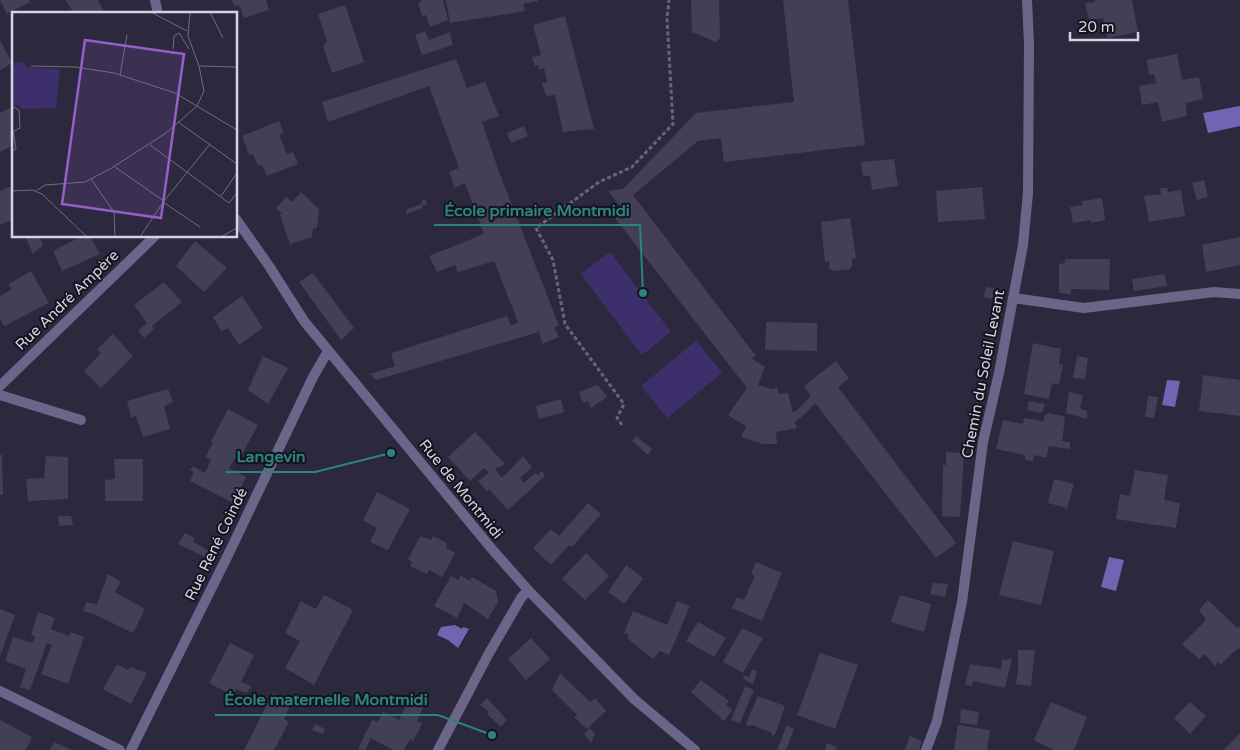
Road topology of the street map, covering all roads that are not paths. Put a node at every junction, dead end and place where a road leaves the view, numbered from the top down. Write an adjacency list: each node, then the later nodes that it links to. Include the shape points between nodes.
1 (1027, 0): 5 (street, Chemin du Soleil Levant, via 1028,193 1023,246)
2 (238, 222): 6 (street, Rue de Montmidi, via 304,321)
3 (154, 238): 7 (street, Rue André Ampère)
4 (1240, 294): 5 (street, via 1214,292 1084,308)
5 (1013, 298): 16 (street, Chemin du Soleil Levant, via 983,442 962,602 936,721)
6 (328, 351): 10 (street, Rue de Montmidi); 13 (street, Rue René Coindé)
7 (0, 386)
8 (0, 395): 9 (street)
9 (81, 420)
10 (528, 590): 14 (street, via 488,655); 15 (street, Rue de Montmidi, via 634,698)
11 (0, 691): 12 (street)
12 (119, 750)
13 (131, 750)
14 (438, 750)
15 (695, 750)
16 (926, 750)

